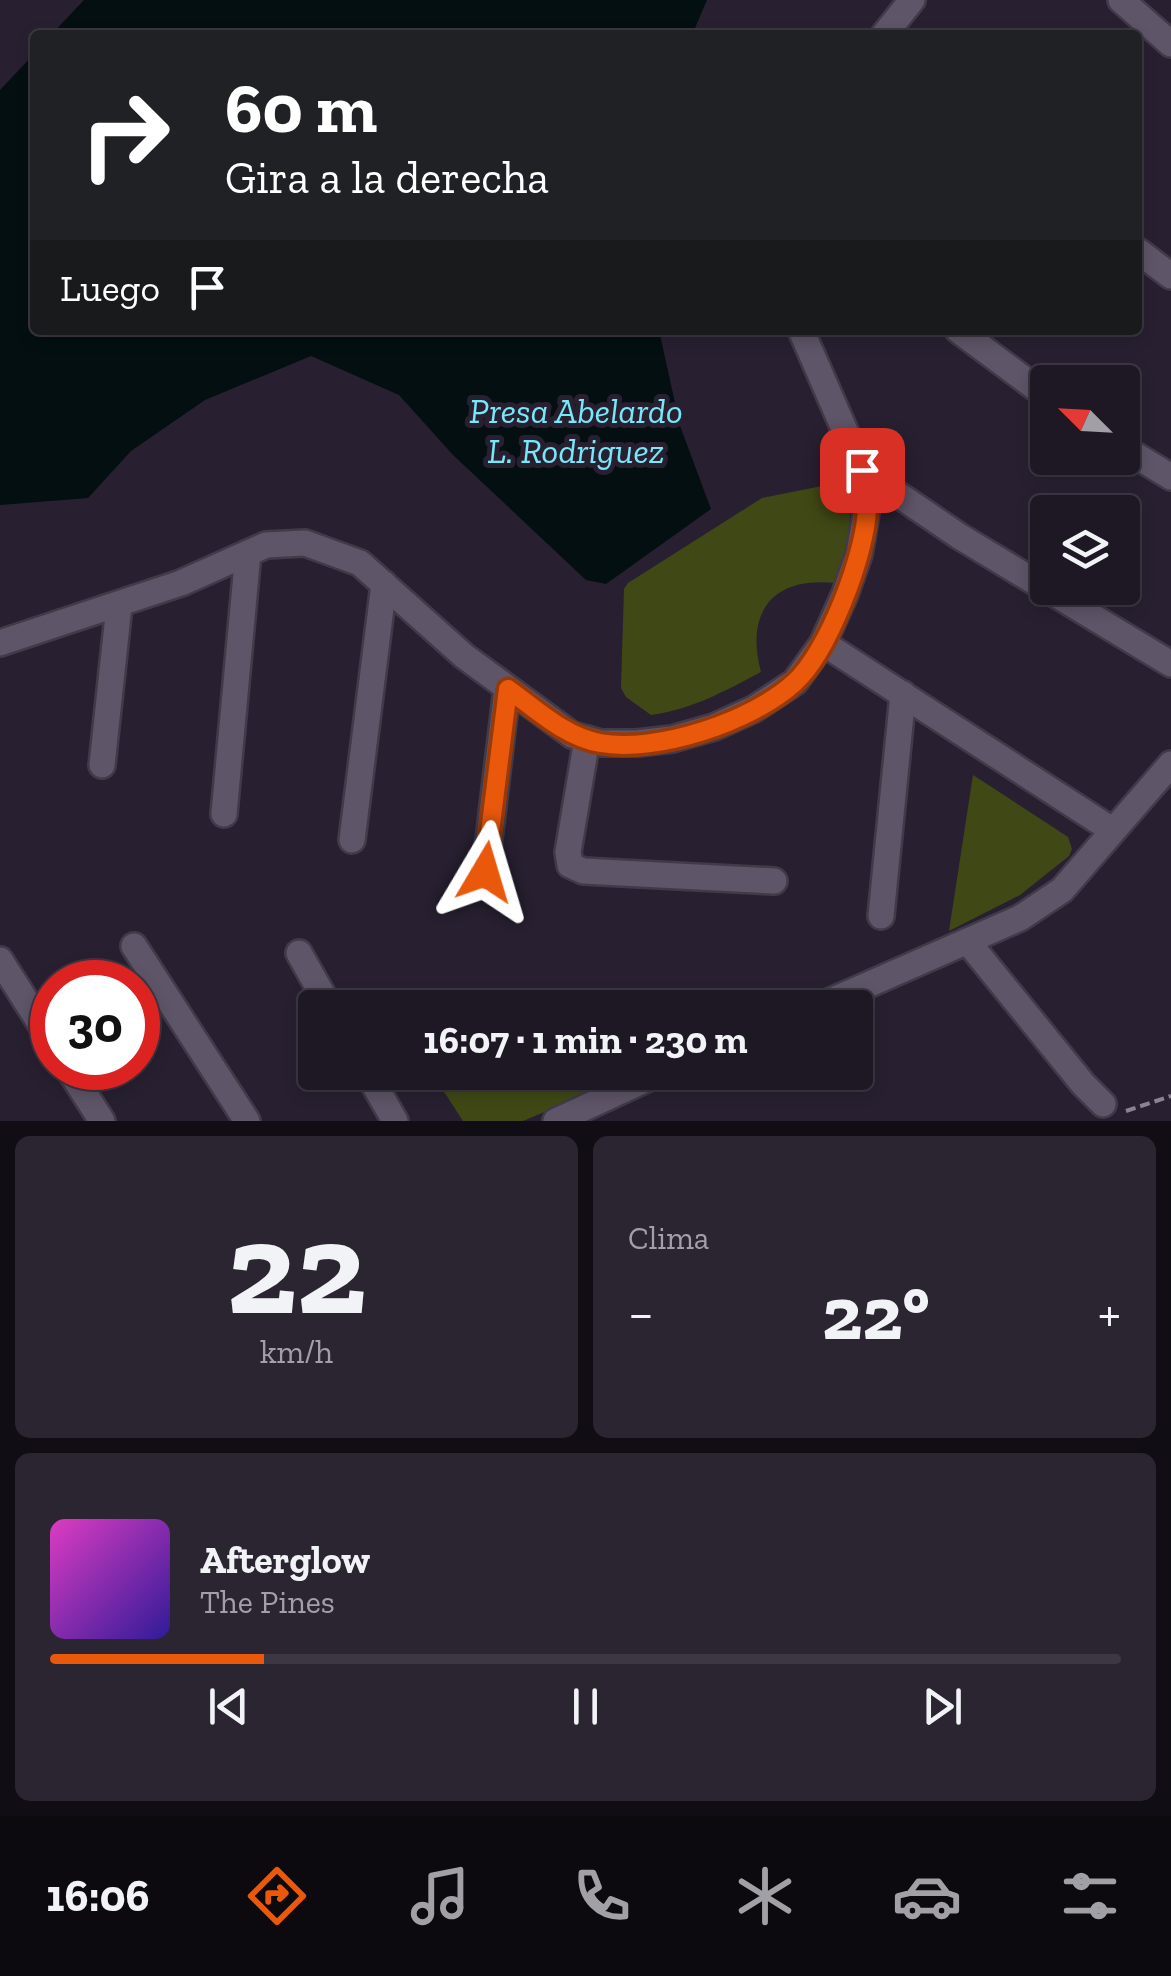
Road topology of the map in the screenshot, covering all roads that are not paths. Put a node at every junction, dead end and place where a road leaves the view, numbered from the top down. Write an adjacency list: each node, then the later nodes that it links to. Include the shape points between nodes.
1 (912, 0): 3 (street)
2 (1121, 0): 4 (street)
3 (888, 30)
4 (1171, 44)
5 (1142, 254): 6 (street)
6 (1171, 276)
7 (803, 335): 11 (street)
8 (965, 335): 9 (street)
9 (1030, 384)
10 (1140, 459): 12 (street)
11 (862, 470): 16 (street, via 867,508 859,554); 18 (street)
12 (1171, 477)
13 (248, 554): 14 (street, via 266,545 305,544 360,563); 15 (street); 24 (street)
14 (384, 584): 19 (street); 26 (street)
15 (119, 606): 17 (street); 23 (street)
16 (822, 642): 20 (street); 21 (street, via 795,682 714,726 672,740)
17 (0, 643)
18 (1171, 664)
19 (508, 689): 21 (street); 27 (street)
20 (903, 694): 25 (street); 29 (street)
21 (587, 739): 28 (street, via 570,865)
22 (1171, 764): 25 (street)
23 (102, 765)
24 (224, 814)
25 (1112, 830): 30 (street, via 1062,890)
26 (352, 840)
27 (485, 872)
28 (774, 881)
29 (881, 916)
30 (968, 942): 35 (street); 40 (street)
31 (134, 946): 42 (street)
32 (298, 954): 34 (street)
33 (0, 960): 36 (street)
34 (319, 990)
35 (857, 990)
36 (30, 1007)
37 (82, 1090): 41 (street)
38 (377, 1090): 43 (street)
39 (623, 1090): 44 (street)
40 (1103, 1104)
41 (102, 1121)
42 (247, 1121)
43 (395, 1121)
44 (556, 1121)

